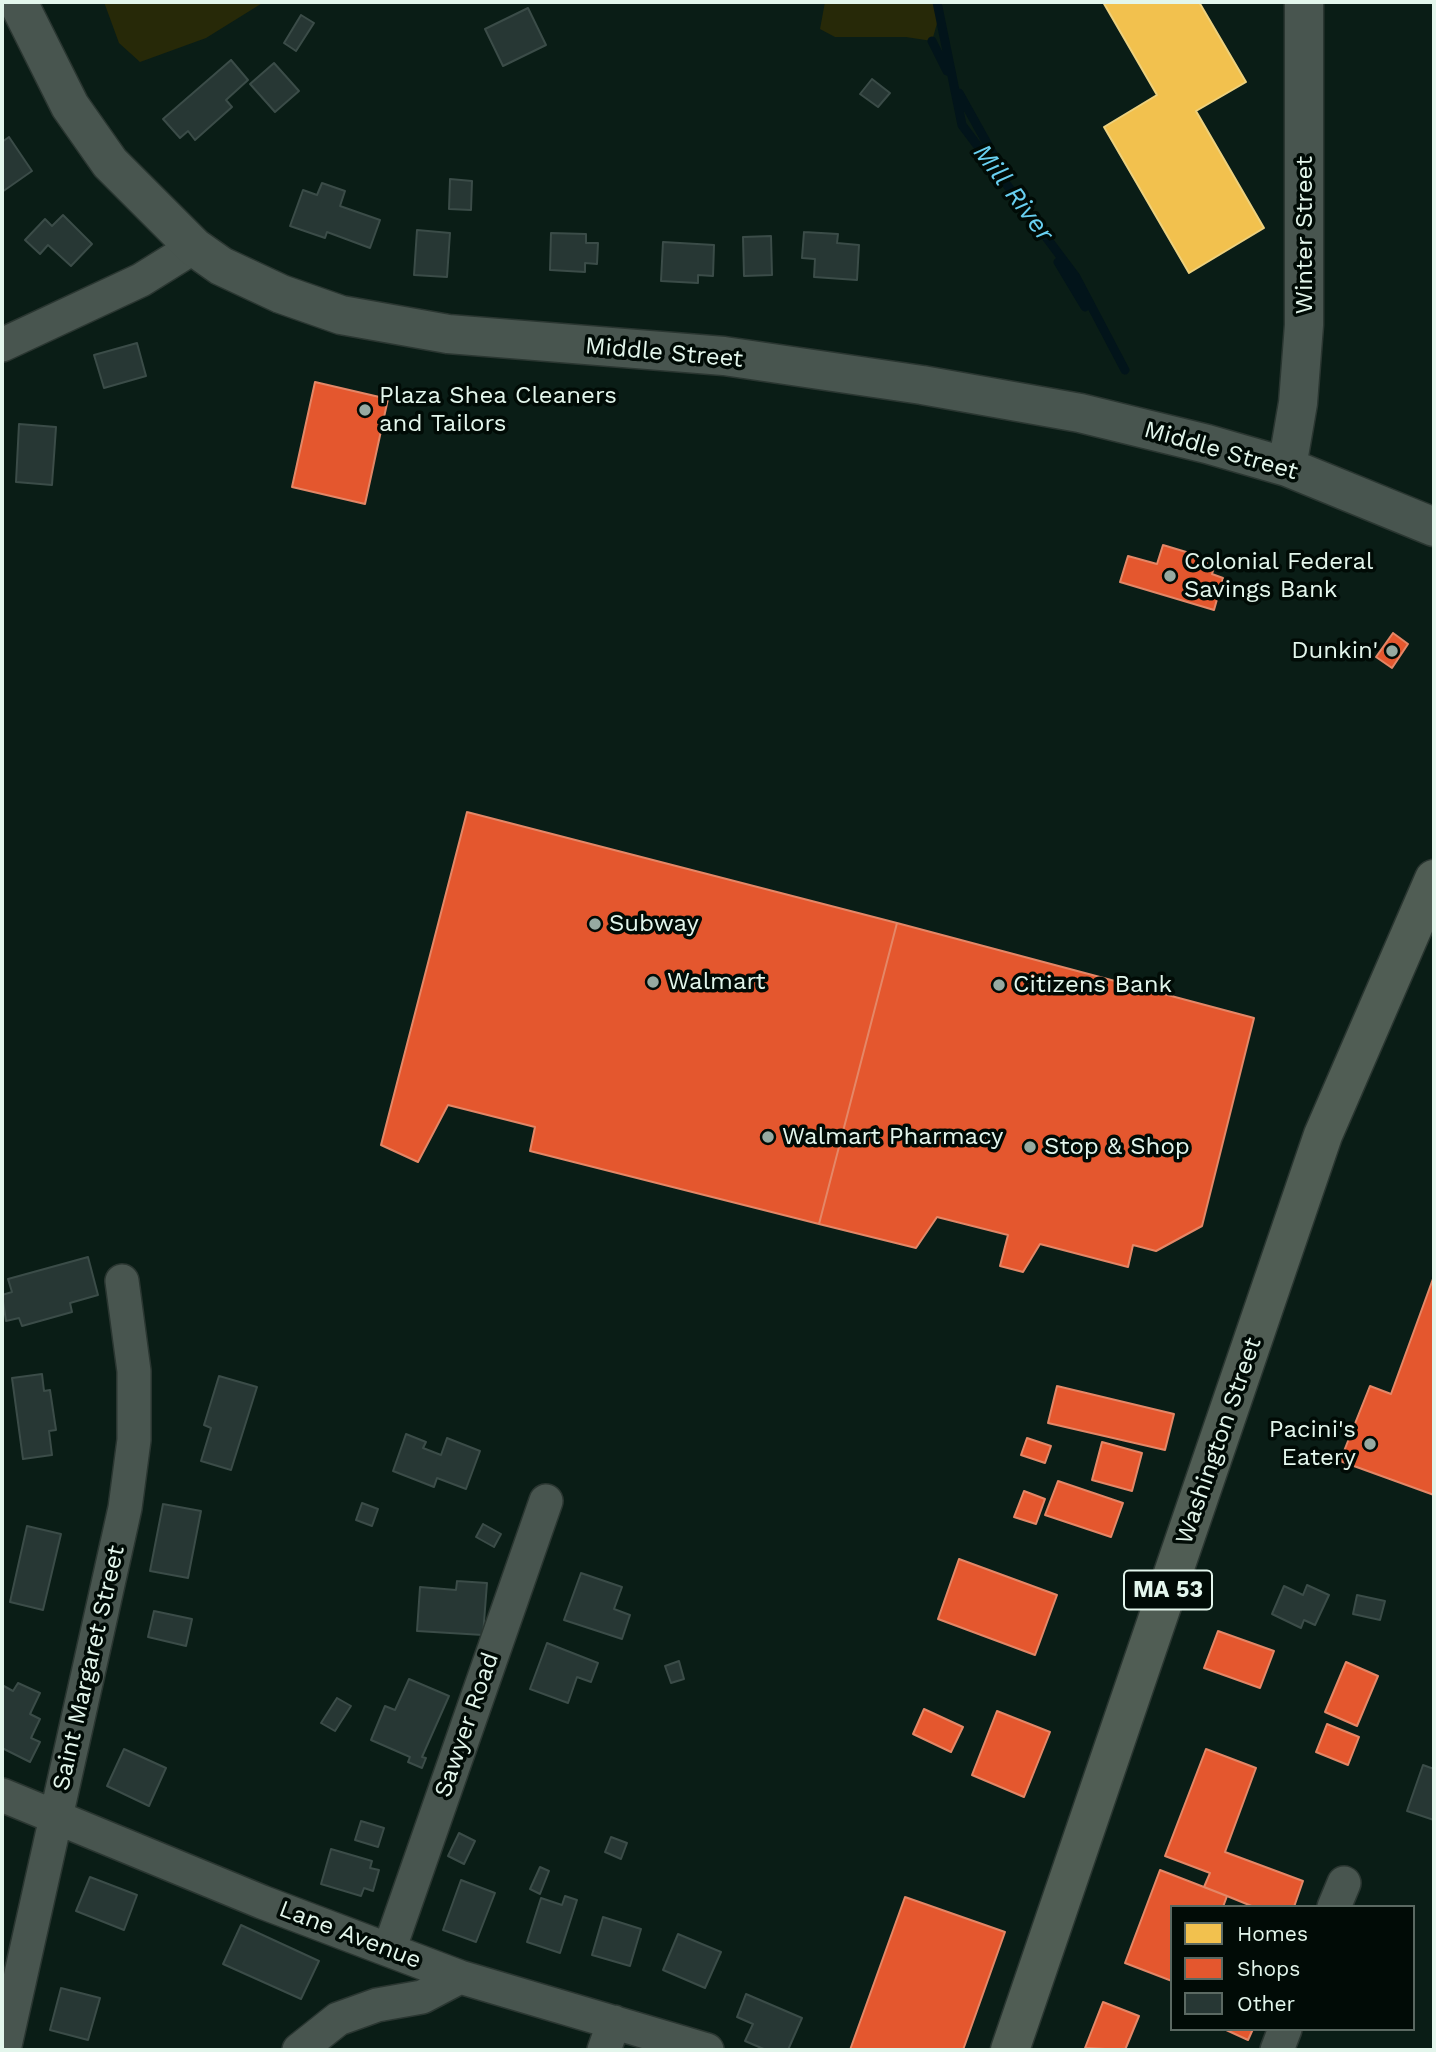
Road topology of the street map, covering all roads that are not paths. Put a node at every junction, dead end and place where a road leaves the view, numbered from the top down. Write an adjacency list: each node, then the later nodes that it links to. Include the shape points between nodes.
1 (18, 2): 3 (main road, Middle Street, via 71,106 110,163)
2 (1304, 2): 5 (main road, Winter Street, via 1304,325)
3 (194, 247): 4 (street, via 141,280); 5 (main road, Middle Street, via 221,266 341,315 448,334 724,356 922,385 1080,413)
4 (2, 345)
5 (1287, 467): 6 (main road, Middle Street)
6 (1434, 527)
7 (1434, 879): 16 (main road, Washington Street / MA 53, via 1323,1135)
8 (122, 1281): 11 (street, Saint Margaret Street, via 134,1371 134,1440 125,1508)
9 (546, 1501): 12 (street, Sawyer Road)
10 (2, 1795): 11 (street, Lane Avenue)
11 (55, 1818): 12 (street, Lane Avenue); 17 (street, Saint Margaret Street)
12 (389, 1950): 13 (street, Lane Avenue)
13 (460, 1977): 15 (street, Lane Avenue); 18 (street, via 422,1997 377,2005 338,2019)
14 (1285, 2031): 20 (street)
15 (609, 2036): 19 (street, Lane Avenue)
16 (1017, 2048)
17 (4, 2050)
18 (299, 2050)
19 (707, 2050)
20 (1277, 2050)

